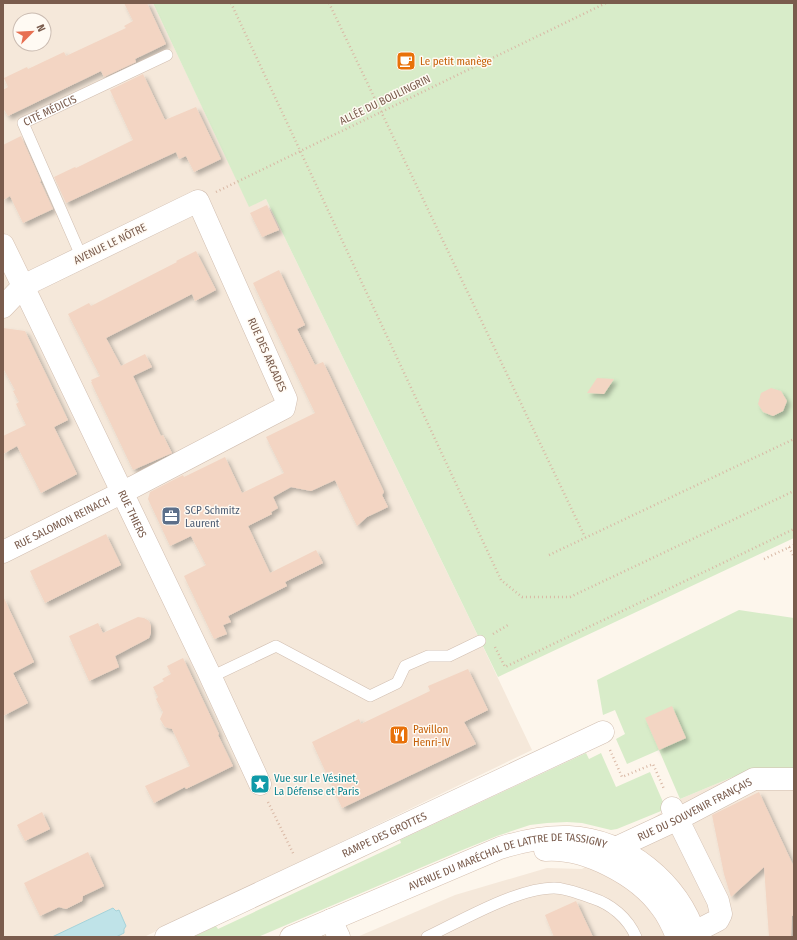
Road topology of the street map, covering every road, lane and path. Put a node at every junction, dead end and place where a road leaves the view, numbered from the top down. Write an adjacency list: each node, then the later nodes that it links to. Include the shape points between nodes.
1 (231, 3): 6 (path)
2 (329, 3): 5 (path)
3 (606, 3): 5 (path, ALLÉE DU BOULINGRIN)
4 (167, 55): 10 (lane, CITÉ MÉDICIS, via 23,123)
5 (381, 111): 6 (path, ALLÉE DU BOULINGRIN); 17 (path)
6 (300, 150): 7 (path, ALLÉE DU BOULINGRIN); 14 (path, via 501,580 522,597 570,597)
7 (237, 181)
8 (198, 201): 10 (street, AVENUE LE NÔTRE); 15 (street, RUE DES ARCADES, via 286,399 284,408)
9 (3, 246): 11 (street, RUE THIERS)
10 (82, 258): 11 (street, AVENUE LE NÔTRE)
11 (13, 287): 12 (street); 15 (street, RUE THIERS)
12 (3, 307)
13 (794, 439): 17 (path)
14 (794, 491)
15 (122, 493): 20 (street, RUE SALOMON REINACH); 27 (street, RUE THIERS)
16 (794, 529): 26 (path, via 505,667)
17 (585, 537): 21 (path)
18 (794, 545): 19 (path)
19 (789, 547): 22 (path); 23 (path)
20 (3, 552)
21 (549, 555)
22 (794, 557)
23 (764, 559)
24 (508, 626): 25 (path)
25 (484, 638): 27 (lane, via 449,656 428,656 405,666 396,683 370,696 276,646)
26 (492, 642)
27 (211, 677): 30 (street, RUE THIERS)
28 (603, 732): 31 (path, via 622,777 653,764); 33 (street, RAMPE DES GROTTES)
29 (794, 779): 31 (street, RUE DU SOUVENIR FRANÇAIS, via 754,779)
30 (260, 784): 33 (path)
31 (672, 806): 32 (street, RUE DU SOUVENIR FRANÇAIS); 35 (street, AVENUE DU MARÉCHAL DE LATTRE DE TASSIGNY, via 722,914 718,920)
32 (612, 857): 34 (street, AVENUE DU MARÉCHAL DE LATTRE DE TASSIGNY, via 604,843 570,837 518,842 500,848); 35 (street, AVENUE DU MARÉCHAL DE LATTRE DE TASSIGNY, via 636,859 668,886 688,918)
33 (302, 872): 36 (street, RAMPE DES GROTTES)
34 (330, 931): 37 (street, AVENUE DU MARÉCHAL DE LATTRE DE TASSIGNY)
35 (688, 936)
36 (166, 937)
37 (291, 937)
38 (427, 937): 39 (lane, via 498,903 529,892 554,888 603,901 621,915)
39 (636, 937)

